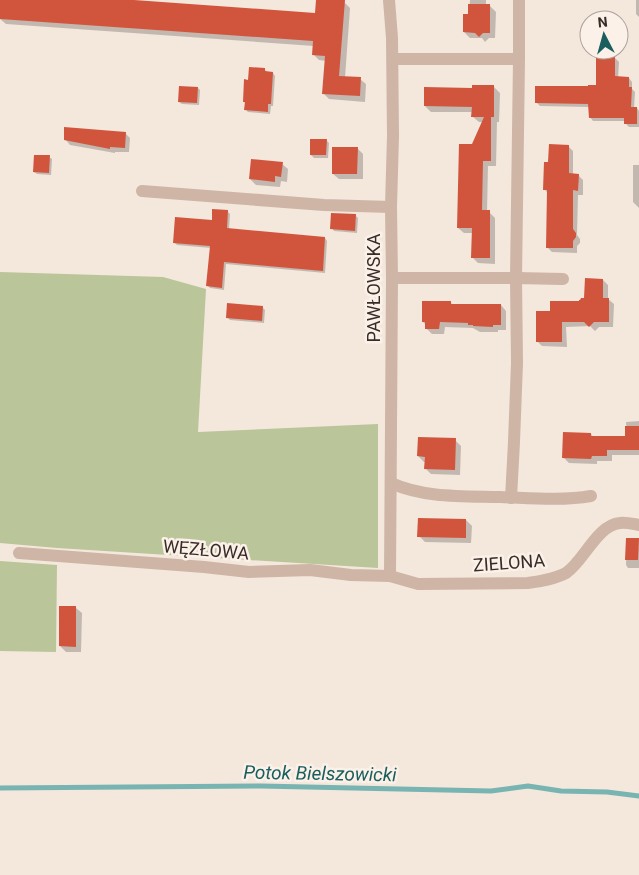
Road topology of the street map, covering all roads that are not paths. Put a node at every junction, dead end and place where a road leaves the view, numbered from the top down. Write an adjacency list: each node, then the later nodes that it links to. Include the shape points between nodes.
1 (389, 0): 3 (street, PAWŁOWSKA)
2 (519, 0): 4 (street)
3 (393, 59): 4 (street); 6 (street, PAWŁOWSKA)
4 (519, 59): 8 (street)
5 (142, 191): 6 (street)
6 (391, 207): 7 (street, PAWŁOWSKA)
7 (392, 278): 8 (street); 10 (street, PAWŁOWSKA)
8 (516, 278): 9 (street); 12 (street, via 517,373)
9 (563, 279)
10 (391, 483): 12 (street, via 435,495); 15 (street, PAWŁOWSKA)
11 (591, 496): 12 (street)
12 (510, 498)
13 (639, 525): 15 (street, ZIELONA, via 612,524 566,572 543,581 418,584)
14 (19, 553): 15 (street, WĘZŁOWA, via 249,572 310,570)
15 (390, 576)

